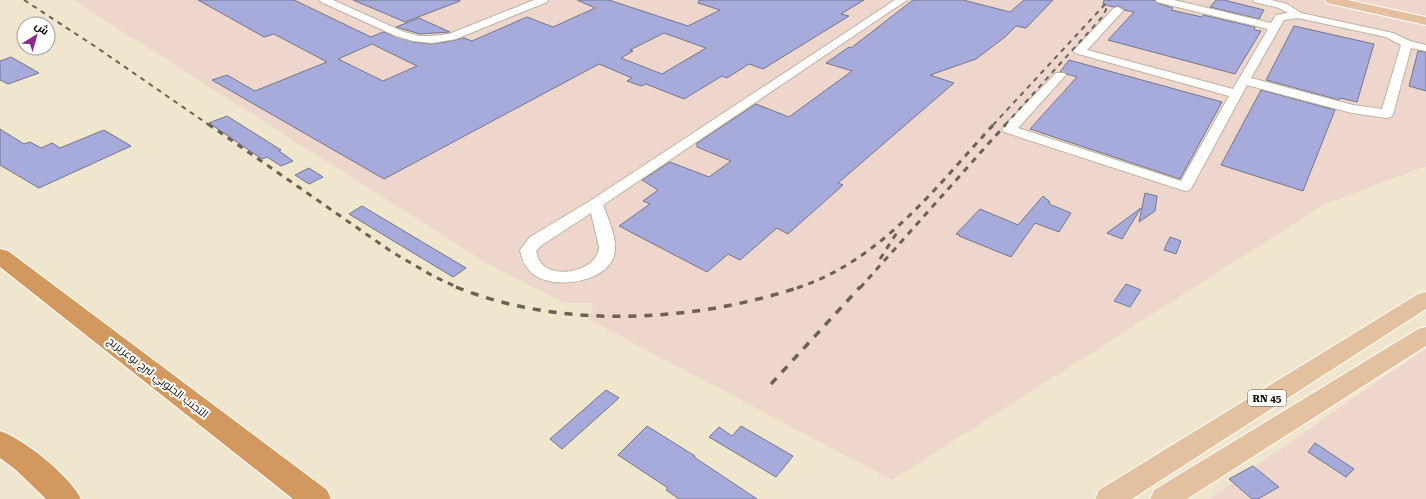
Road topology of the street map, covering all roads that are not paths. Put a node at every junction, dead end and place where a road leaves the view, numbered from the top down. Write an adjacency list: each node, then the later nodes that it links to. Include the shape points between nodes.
1 (325, 0): 2 (street, via 400,34 412,38 439,40)
2 (543, 0)
3 (902, 0): 20 (street)
4 (1161, 0): 8 (street)
5 (1204, 0): 8 (street)
6 (1258, 0): 10 (street, via 1283,6)
7 (1331, 0): 11 (main road)
8 (1198, 9): 13 (street)
9 (1118, 10): 19 (street, via 1079,51)
10 (1298, 14): 12 (street); 13 (street, via 1280,17)
11 (1426, 20)
12 (1344, 25): 14 (street); 15 (street, via 1389,35)
13 (1274, 27): 18 (street)
14 (1338, 36)
15 (1407, 44): 16 (street); 18 (street, via 1387,114 1352,109)
16 (1426, 48)
17 (1060, 75): 19 (street, via 1009,129 1185,187)
18 (1244, 80): 19 (street)
19 (1236, 94)
20 (595, 204): 20 (street, via 532,245 528,250 531,265 544,274 563,277 583,274 600,265 607,248)
21 (0, 256): 23 (highway, التجنب الجنوبي لبرج بوعريريج)
22 (0, 272): 23 (highway, via 23,279)
23 (50, 293): 28 (highway, التجنب الجنوبي لبرج بوعريريج)
24 (1426, 299): 29 (main road, RN 45)
25 (1426, 335): 30 (main road, RN 45)
26 (0, 442): 27 (highway, via 28,463)
27 (66, 499)
28 (316, 499)
29 (1109, 499)
30 (1164, 499)

